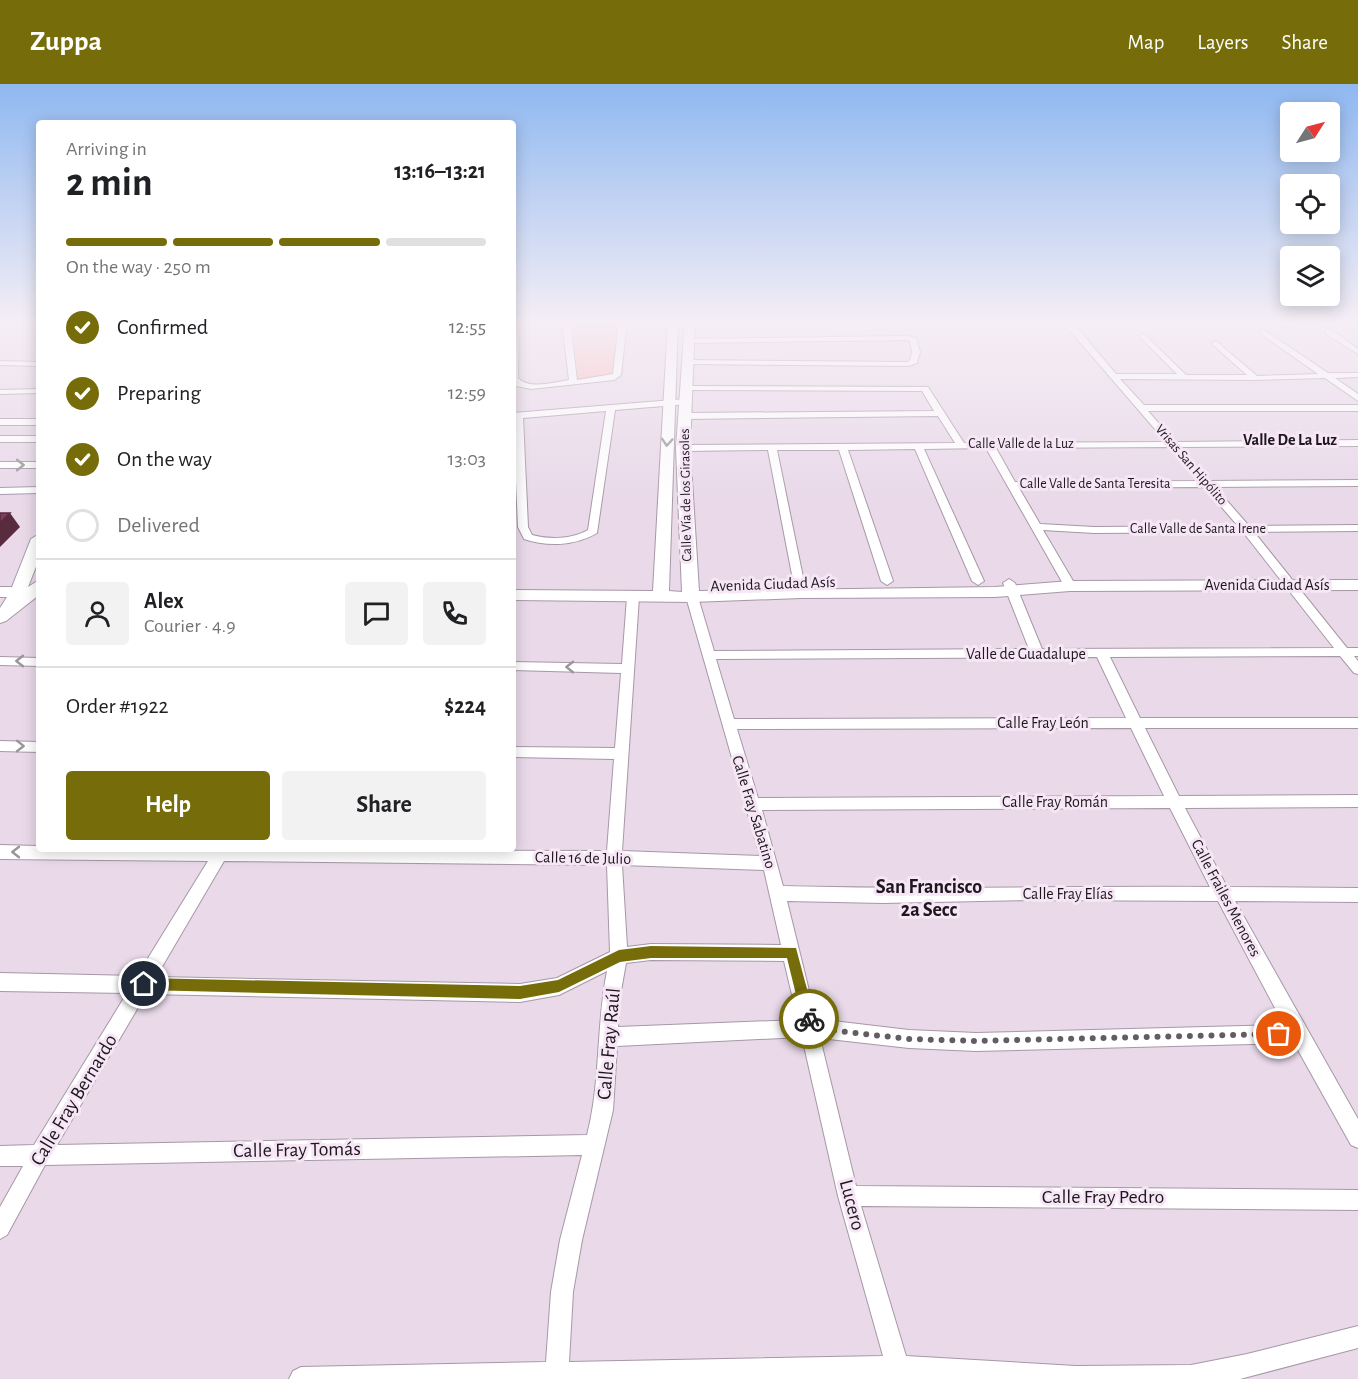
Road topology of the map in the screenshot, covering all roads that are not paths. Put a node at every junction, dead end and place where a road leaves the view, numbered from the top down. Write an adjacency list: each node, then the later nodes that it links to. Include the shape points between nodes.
1 (596, 381): 7 (street)
2 (671, 381): 12 (street, Calle Vía de los Girasoles)
3 (688, 381): 8 (street, Calle Vía de los Girasoles)
4 (1118, 381): 13 (street, Vrisas San Hipólito)
5 (1334, 381): 11 (street)
6 (516, 382): 7 (street, via 531,387)
7 (574, 384)
8 (688, 388): 16 (street, Calle Vía de los Girasoles); 17 (street, via 925,389)
9 (36, 391): 10 (street)
10 (0, 392)
11 (1358, 398)
12 (670, 403): 15 (street); 16 (street); 53 (street, Calle Vía de los Girasoles, one-way to 53)
13 (1142, 408): 14 (street); 23 (street, Vrisas San Hipólito)
14 (1358, 408)
15 (612, 409): 18 (street); 18 (street, via 593,531 584,536 544,540 528,537 523,526)
16 (685, 409): 17 (street); 30 (street, Calle Vía de los Girasoles)
17 (942, 413): 25 (street)
18 (516, 415)
19 (0, 422): 20 (street)
20 (36, 422)
21 (0, 439): 22 (street)
22 (36, 439)
23 (1173, 443): 24 (street, Calle Valle de la Luz); 27 (street, Calle Valle de la Luz); 34 (street, Vrisas San Hipólito)
24 (1358, 443)
25 (960, 444): 26 (street, Calle Valle de la Luz); 27 (street, Calle Valle de la Luz)
26 (918, 445): 29 (street, Calle Valle de la Luz); 45 (street)
27 (989, 445): 35 (street)
28 (772, 446): 29 (street, Calle Valle de la Luz); 30 (street, Calle Valle de la Luz); 44 (street)
29 (842, 446): 43 (street)
30 (683, 448): 54 (street, Calle Vía de los Girasoles)
31 (0, 465): 32 (street, one-way to 32)
32 (36, 465)
33 (1358, 483): 34 (street, Calle Valle de Santa Teresita)
34 (1207, 484): 35 (street, Calle Valle de Santa Teresita); 40 (street, Vrisas San Hipólito)
35 (1012, 485): 38 (street)
36 (36, 490): 37 (street)
37 (0, 491)
38 (1037, 526): 40 (street, Calle Valle de Santa Irene, via 1094,530); 49 (street)
39 (1358, 528): 40 (street, Calle Valle de Santa Irene)
40 (1246, 529): 47 (street, Vrisas San Hipólito)
41 (36, 554): 51 (street)
42 (0, 581): 51 (street)
43 (887, 581): 44 (street, Avenida Ciudad Asís); 45 (street, Avenida Ciudad Asís)
44 (798, 582): 54 (street, Avenida Ciudad Asís)
45 (978, 582): 50 (street, Avenida Ciudad Asís)
46 (516, 584): 53 (street, Avenida Ciudad Asís)
47 (1292, 585): 48 (street, Avenida Ciudad Asís); 49 (street, Avenida Ciudad Asís); 58 (street, Vrisas San Hipólito)
48 (1358, 585)
49 (1070, 586): 50 (street, Avenida Ciudad Asís)
50 (1011, 587): 54 (street, Avenida Ciudad Asís); 60 (street)
51 (29, 590): 52 (street); 57 (street)
52 (0, 592)
53 (661, 592): 54 (street, Avenida Ciudad Asís); 56 (street, Avenida Ciudad Asís)
54 (691, 592): 62 (street, Calle Fray Sabatino)
55 (516, 595): 56 (street, Avenida Ciudad Asís)
56 (633, 597): 66 (street, Calle Fray Raúl)
57 (0, 617)
58 (1344, 651): 59 (street, Valle de Guadalupe); 61 (street, Valle de Guadalupe); 67 (street, Vrisas San Hipólito)
59 (1358, 652)
60 (1037, 653): 61 (street, Valle de Guadalupe); 62 (street, Valle de Guadalupe)
61 (1102, 654): 68 (street, Calle Frailes Menores)
62 (708, 655): 70 (street, Calle Fray Sabatino)
63 (0, 661): 64 (street, one-way to 63)
64 (36, 662)
65 (516, 666): 66 (street, one-way to 65)
66 (627, 669): 74 (street, Calle Fray Raúl)
67 (1358, 670)
68 (1135, 723): 69 (street, Calle Fray León); 70 (street, Calle Fray León); 75 (street, Calle Frailes Menores)
69 (1358, 723)
70 (728, 724): 77 (street, Calle Fray Sabatino)
71 (0, 746): 72 (street, one-way to 72)
72 (36, 747)
73 (516, 752): 74 (street)
74 (622, 754): 82 (street, Calle Fray Raúl)
75 (1174, 801): 76 (street, Calle Fray Román); 77 (street, Calle Fray Román); 86 (street, Calle Frailes Menores)
76 (1358, 801)
77 (751, 804): 83 (street, Calle Fray Sabatino)
78 (0, 852): 79 (street, Calle 16 de Julio, one-way to 78)
79 (36, 852)
80 (221, 852): 90 (street, Calle Fray Bernardo)
81 (278, 852): 82 (street, Calle 16 de Julio)
82 (614, 858): 83 (street, Calle 16 de Julio); 88 (street, Calle Fray Raúl)
83 (770, 863): 84 (street, Calle Fray Sabatino)
84 (777, 893): 86 (street, Calle Fray Elías); 87 (street, Calle Fray Sabatino)
85 (1358, 895): 86 (street, Calle Fray Elías)
86 (1224, 896): 92 (street, Calle Frailes Menores)
87 (792, 952): 88 (street, via 651,952); 91 (street, Calle Fray Sabatino)
88 (619, 956): 90 (street, via 559,986 520,993); 93 (street, Calle Fray Raúl)
89 (0, 982): 90 (street)
90 (144, 984): 97 (street, Calle Fray Bernardo)
91 (811, 1028): 92 (street, via 909,1039 976,1041); 93 (street); 98 (street, Lucero)
92 (1297, 1034): 94 (street, Calle Frailes Menores)
93 (608, 1037): 95 (street, Calle Fray Raúl, via 603,1110)
94 (1358, 1138)
95 (594, 1145): 97 (street, Calle Fray Tomás); 104 (street, Calle Fray Raúl, via 562,1292)
96 (0, 1156): 97 (street, Calle Fray Tomás)
97 (39, 1156): 100 (street, Calle Fray Bernardo)
98 (848, 1196): 99 (street, Calle Fray Pedro); 102 (street, Lucero)
99 (1358, 1200)
100 (0, 1228)
101 (1358, 1337): 106 (street, via 1191,1377)
102 (899, 1373): 103 (street); 106 (street)
103 (715, 1375): 104 (street)
104 (557, 1376): 105 (street)
105 (301, 1379)
106 (1076, 1379)

